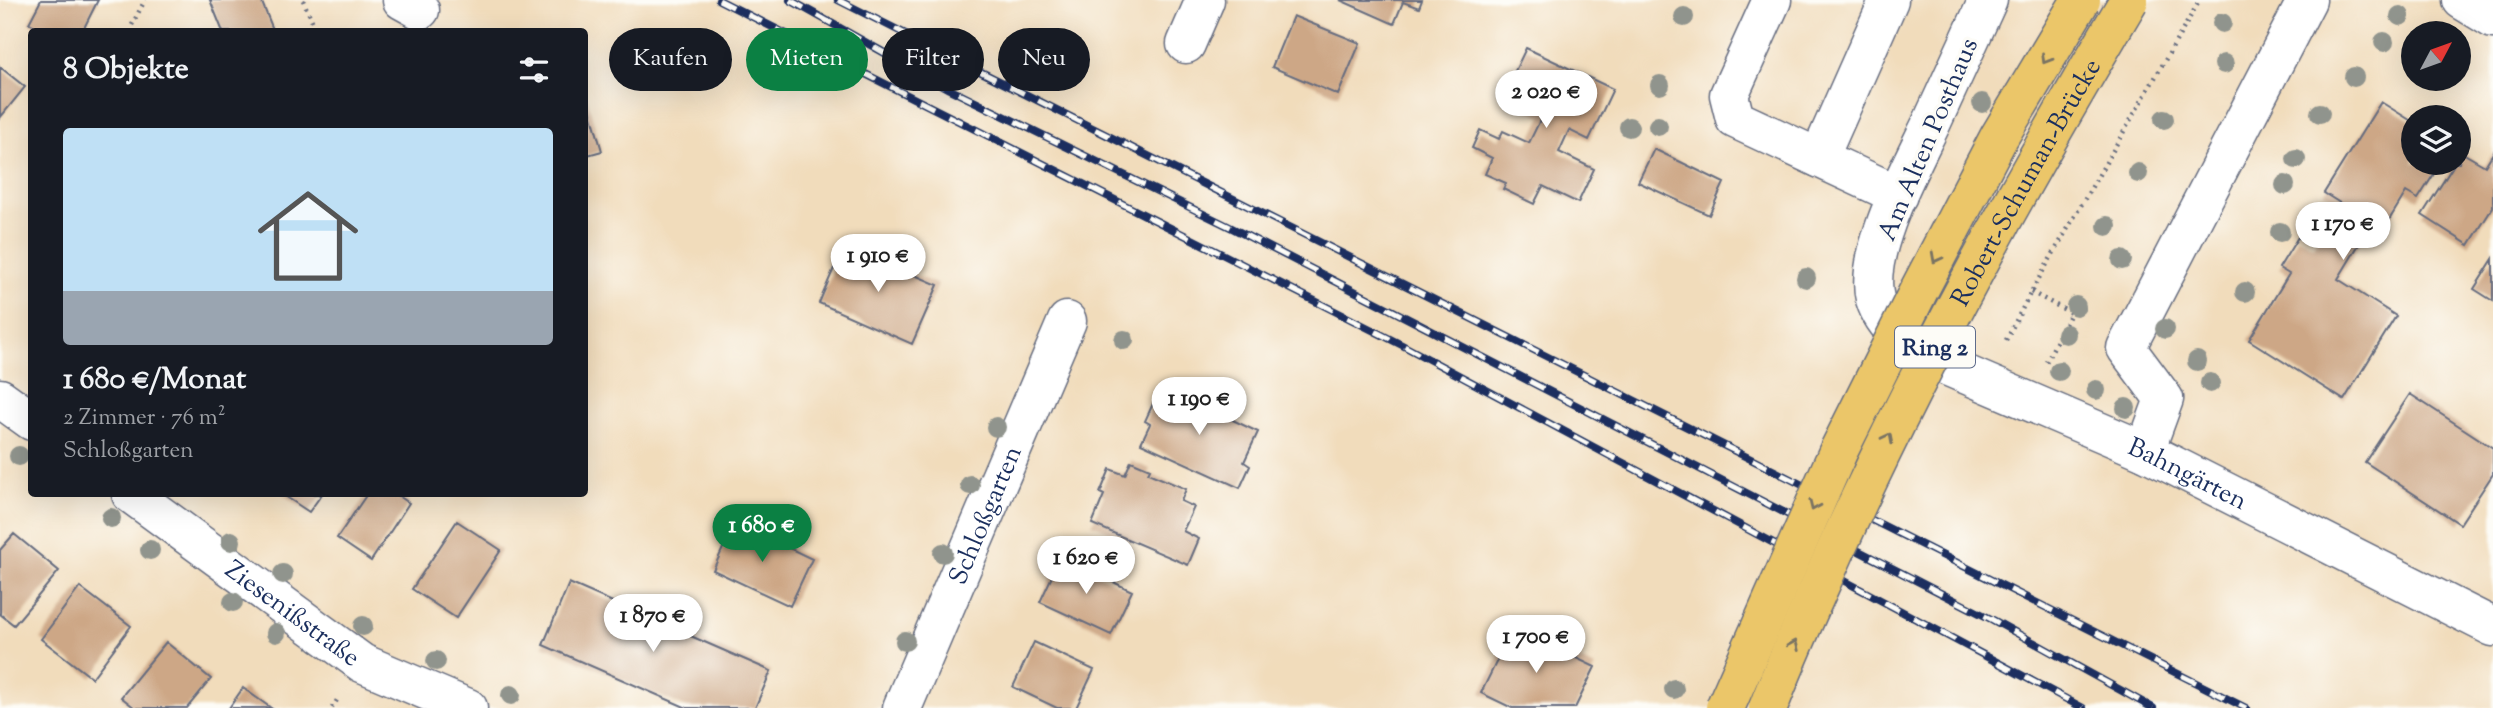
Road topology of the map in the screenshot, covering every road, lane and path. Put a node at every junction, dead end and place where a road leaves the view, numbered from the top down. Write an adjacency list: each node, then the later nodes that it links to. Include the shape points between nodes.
1 (145, 0): 13 (path)
2 (303, 0): 14 (path)
3 (1205, 0): 15 (street)
4 (1772, 0): 16 (street, via 1729,95 1735,119)
5 (1888, 0): 16 (street)
6 (1988, 0): 17 (street, Am Alten Posthaus)
7 (2081, 0): 30 (main road, Robert-Schuman-Brücke / Ring 2, one-way to 30, bridge, via 1999,137 1906,315 1838,452)
8 (2129, 0): 31 (main road, Robert-Schuman-Brücke / Ring 2, one-way to 8, bridge, via 1871,473 1957,304)
9 (2200, 0): 18 (path)
10 (2307, 0): 25 (street, via 2126,348 2164,399)
11 (2462, 0): 12 (street)
12 (2493, 19)
13 (132, 25)
14 (315, 28)
15 (1186, 44)
16 (1819, 158): 17 (street)
17 (1898, 195): 20 (street, Am Alten Posthaus, via 1875,264 1874,297)
18 (2031, 292): 21 (path); 22 (path, via 2071,313)
19 (1066, 321): 29 (street, Schloßgarten)
20 (1884, 321): 25 (street, Bahngärten, via 1909,345 1937,362)
21 (2007, 340)
22 (2048, 356)
23 (0, 398): 24 (street)
24 (28, 418)
25 (2146, 451): 27 (street, Bahngärten)
26 (135, 497): 28 (street, Ziesenißstraße, via 362,663)
27 (2493, 627)
28 (468, 708)
29 (902, 708)
30 (1724, 708)
31 (1768, 708)

